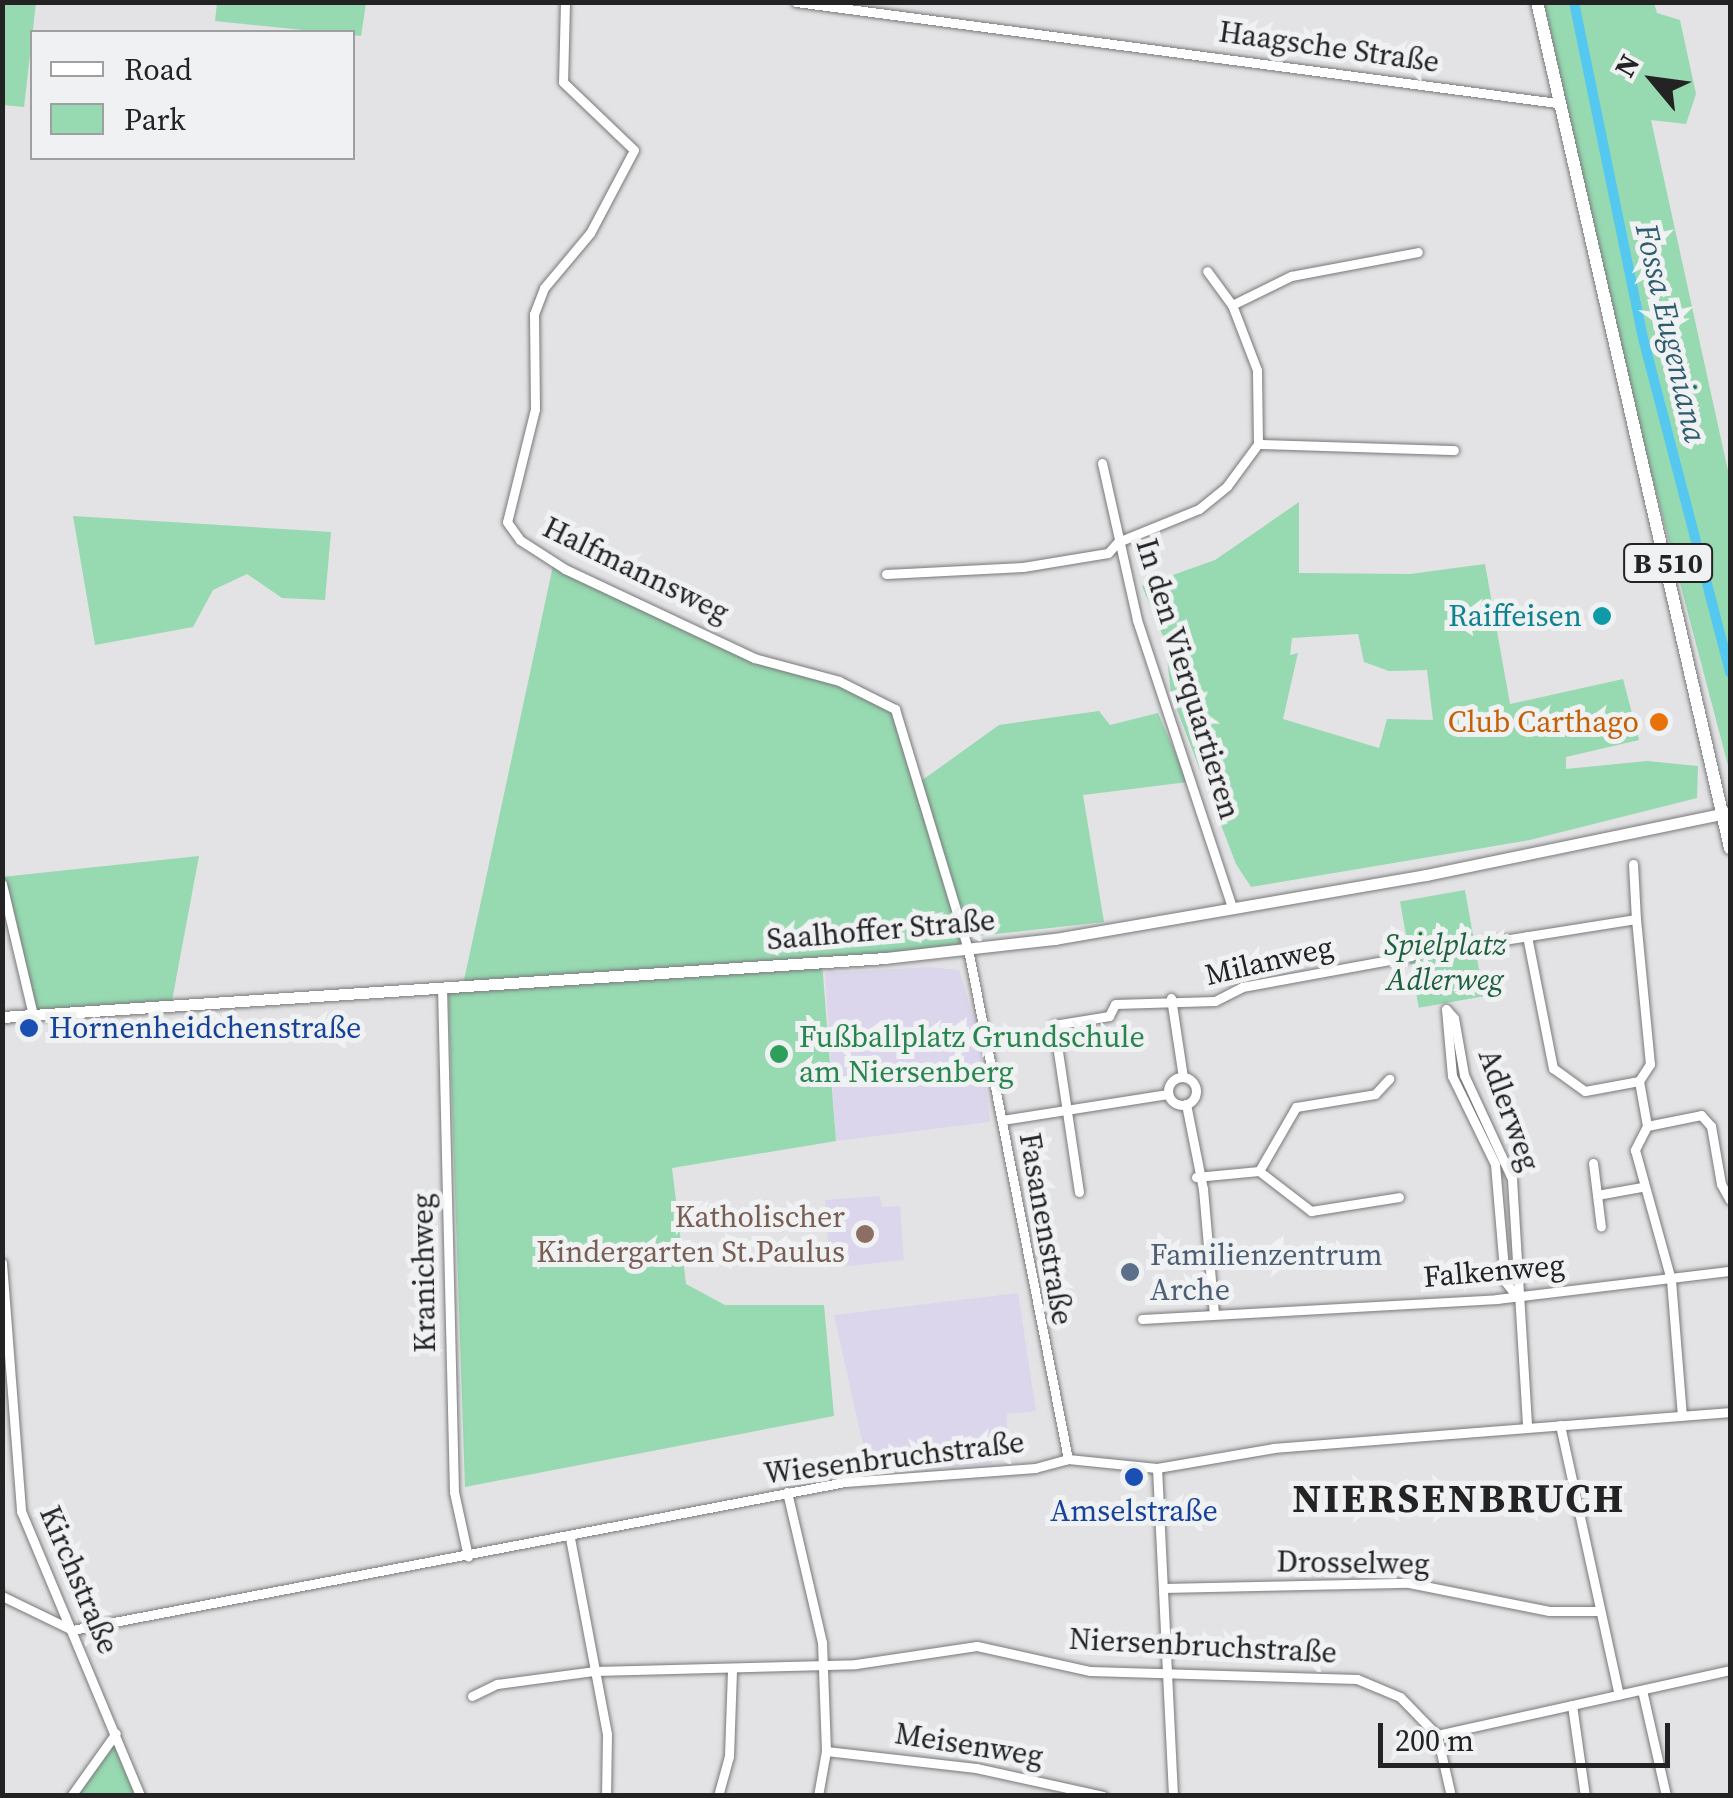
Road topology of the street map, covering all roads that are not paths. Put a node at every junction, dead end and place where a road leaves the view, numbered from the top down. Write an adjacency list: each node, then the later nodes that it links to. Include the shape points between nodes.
1 (564, 2): 21 (street, Halfmannsweg, via 562,82 634,150 590,233 544,288 534,314 534,413 509,499 510,529 565,569 754,658 839,680 894,709)
2 (796, 2): 4 (street, Haagsche Straße)
3 (1537, 2): 4 (main road, B 510)
4 (1557, 103): 13 (main road, B 510)
5 (1418, 252): 7 (street, via 1291,276)
6 (1207, 271): 7 (street)
7 (1232, 305): 8 (street, via 1257,370)
8 (1258, 444): 9 (street); 11 (street, via 1227,486 1199,509)
9 (1454, 450)
10 (1102, 464): 11 (street, In den Vierquartieren)
11 (1118, 542): 12 (street, via 1108,552 1022,567); 17 (street, In den Vierquartieren)
12 (886, 574)
13 (1727, 813): 14 (main road, B 510); 17 (main road, Saalhoffer Straße)
14 (1730, 848)
15 (1634, 864): 18 (street)
16 (2, 884): 25 (street)
17 (1232, 908): 21 (main road, Saalhoffer Straße)
18 (1636, 919): 19 (street); 29 (street, via 1650,1064)
19 (1527, 936): 20 (street); 29 (street, via 1553,1068 1586,1091)
20 (1472, 946)
21 (968, 949): 23 (main road, Saalhoffer Straße); 33 (street, Fasanenstraße)
22 (1412, 956): 24 (street, Milanweg, via 1242,986 1215,1001 1182,1005)
23 (442, 987): 25 (main road, Saalhoffer Straße); 58 (street, Kranichweg, via 454,1492)
24 (1171, 998): 27 (street); 32 (street, Milanweg, via 1114,1004 1109,1016 1054,1025)
25 (33, 1015): 26 (main road, Saalhoffer Straße)
26 (2, 1017)
27 (1183, 1076): 30 (street, via 1170,1083); 31 (street, via 1196,1088)
28 (1389, 1079): 36 (street, via 1374,1094 1296,1107)
29 (1639, 1082): 34 (street)
30 (1168, 1094): 31 (street); 32 (street)
31 (1186, 1104): 37 (street)
32 (1068, 1110): 33 (street); 39 (street)
33 (1002, 1120): 54 (street, Fasanenstraße)
34 (1647, 1126): 38 (street, via 1635,1150); 42 (street, via 1701,1115 1711,1126 1720,1184)
35 (1593, 1162): 40 (street)
36 (1259, 1170): 37 (street); 41 (street, via 1311,1212)
37 (1196, 1177): 48 (street, via 1203,1189)
38 (1642, 1187): 40 (street); 46 (street, via 1661,1230)
39 (1079, 1192)
40 (1597, 1194): 43 (street)
41 (1399, 1197)
42 (1730, 1200)
43 (1601, 1227)
44 (2, 1263): 62 (street, Kirchstraße, via 21,1511)
45 (1730, 1271): 46 (street, Falkenweg)
46 (1670, 1280): 47 (street, Falkenweg); 51 (street)
47 (1515, 1294): 47 (street, Adlerweg, via 1512,1179 1464,1075 1454,1018 1446,1010 1452,1076 1495,1164 1505,1281); 48 (street, Falkenweg); 53 (street, Adlerweg)
48 (1214, 1314): 49 (street, Falkenweg)
49 (1142, 1320)
50 (1730, 1412): 51 (street, Wiesenbruchstraße)
51 (1682, 1416): 52 (street, Wiesenbruchstraße)
52 (1560, 1425): 53 (street, Wiesenbruchstraße); 61 (street)
53 (1527, 1427): 55 (street, Wiesenbruchstraße, via 1274,1448)
54 (1068, 1458): 55 (street, Wiesenbruchstraße); 56 (street, Wiesenbruchstraße)
55 (1157, 1468): 59 (street)
56 (787, 1492): 57 (street, Wiesenbruchstraße); 63 (street)
57 (570, 1538): 58 (street, Wiesenbruchstraße); 66 (street)
58 (468, 1556): 62 (street, Wiesenbruchstraße)
59 (1163, 1588): 61 (street, Drosselweg, via 1410,1583 1548,1611); 67 (street)
60 (2, 1596): 62 (street)
61 (1600, 1611): 70 (street)
62 (72, 1630): 72 (street, Kirchstraße)
63 (824, 1666): 64 (street, Niersenbruchstraße); 67 (street, Niersenbruchstraße, via 977,1646 1090,1670); 74 (street)
64 (732, 1668): 66 (street, Niersenbruchstraße); 78 (street, via 729,1756)
65 (1730, 1670): 68 (street)
66 (595, 1671): 69 (street, Niersenbruchstraße, via 497,1684); 77 (street, via 607,1734)
67 (1170, 1676): 73 (street, Niersenbruchstraße, via 1357,1680 1400,1696); 81 (street)
68 (1642, 1690): 70 (street); 84 (street)
69 (472, 1696)
70 (1618, 1696): 71 (street)
71 (1572, 1706): 73 (street); 83 (street)
72 (116, 1733): 75 (street); 76 (street, Kirchstraße)
73 (1438, 1735): 82 (street)
74 (826, 1751): 79 (street); 80 (street, Meisenweg, via 976,1768)
75 (71, 1796)
76 (140, 1796)
77 (606, 1796)
78 (718, 1796)
79 (818, 1796)
80 (1103, 1796)
81 (1173, 1796)
82 (1451, 1796)
83 (1585, 1796)
84 (1666, 1796)

